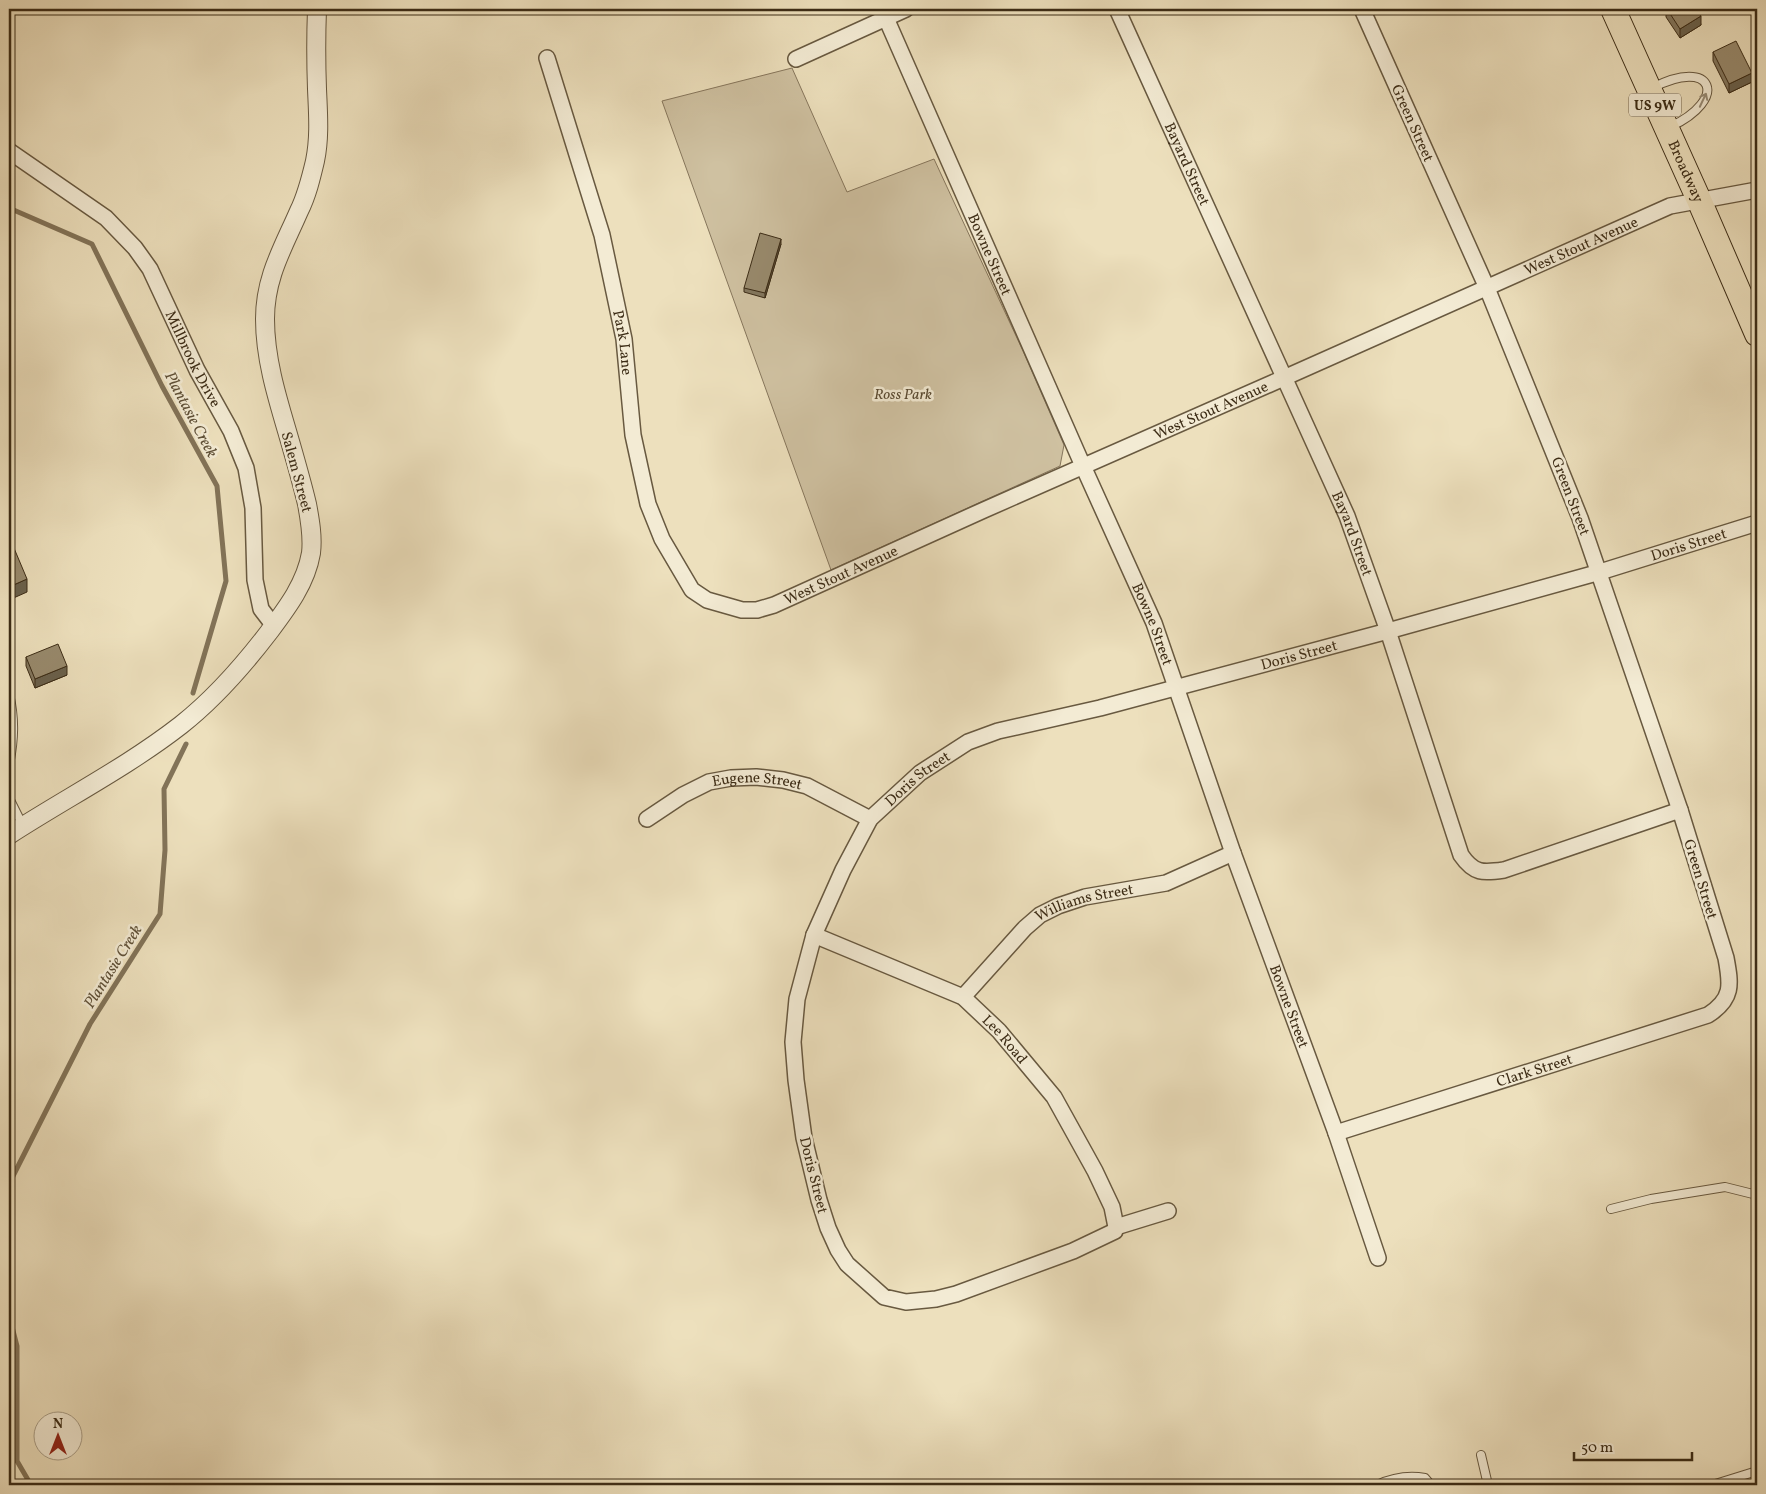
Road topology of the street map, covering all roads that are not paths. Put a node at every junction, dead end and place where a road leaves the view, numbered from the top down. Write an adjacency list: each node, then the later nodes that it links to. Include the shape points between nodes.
1 (317, 9): 21 (street, Salem Street, via 316,158 303,202 270,277 265,319 270,369 307,504 311,552 299,588)
2 (906, 9): 6 (street)
3 (1117, 9): 16 (street, Bayard Street)
4 (1362, 9): 14 (street, Green Street)
5 (1613, 9): 9 (highway, Broadway / US 9W)
6 (884, 13): 8 (street); 17 (street, Bowne Street)
7 (547, 58): 20 (street, Park Lane, via 602,236 624,339 633,435 648,504 662,539 692,590)
8 (796, 59)
9 (1648, 90): 10 (highway, Broadway / US 9W); 10 (lane, one-way to 9, via 1697,111 1706,99 1707,86 1702,80 1689,76 1672,79)
10 (1666, 129): 13 (highway, Broadway / US 9W)
11 (9, 151): 21 (street, Millbrook Drive, via 106,218 150,269 197,370 231,431 246,468 253,508 255,580 261,609)
12 (1757, 190): 13 (street, West Stout Avenue)
13 (1699, 200): 14 (street, West Stout Avenue, via 1670,206); 15 (highway, Broadway / US 9W)
14 (1487, 288): 16 (street, West Stout Avenue); 19 (street, Green Street)
15 (1757, 334)
16 (1286, 377): 17 (street, West Stout Avenue); 22 (street, Bayard Street, via 1347,516)
17 (1082, 466): 20 (street, West Stout Avenue, via 774,605 757,610); 23 (street, Bowne Street, via 1154,623)
18 (1757, 524): 19 (street, Doris Street)
19 (1600, 572): 22 (street, Doris Street); 27 (street, Green Street)
20 (722, 605)
21 (274, 626): 30 (street, Salem Street, via 233,675 182,724)
22 (1388, 631): 23 (street, Doris Street); 27 (street, Bayard Street, via 1461,855 1476,871 1504,870)
23 (1175, 687): 29 (street, Doris Street, via 968,742 920,773); 31 (street, Bowne Street)
24 (9, 694): 25 (lane, via 14,742)
25 (9, 765)
26 (9, 798): 30 (lane)
27 (1680, 810): 34 (street, Green Street, via 1726,958 1729,977)
28 (647, 819): 29 (street, Eugene Street, via 709,782 756,777 807,786)
29 (870, 819): 32 (street, Doris Street)
30 (16, 831)
31 (1233, 853): 33 (street, Williams Street, via 1166,883 1086,897 1040,915); 35 (street, Bowne Street)
32 (814, 935): 33 (street, Lee Road); 39 (street, Doris Street, via 797,999 793,1042 796,1080 804,1138 819,1200 828,1228 847,1264 884,1297 906,1302 936,1298 956,1294 1073,1251)
33 (963, 997): 39 (street, Lee Road, via 999,1031 1054,1097 1095,1171 1112,1207)
34 (1726, 1000): 35 (street, Clark Street, via 1708,1015)
35 (1336, 1133): 40 (street, Bowne Street)
36 (1757, 1196): 37 (lane, via 1725,1187)
37 (1611, 1209)
38 (1168, 1211): 39 (street, Doris Street)
39 (1116, 1228)
40 (1378, 1258)
41 (1481, 1455): 45 (lane)
42 (1757, 1471): 46 (lane)
43 (1377, 1485): 44 (lane, via 1415,1476 1425,1478)
44 (1431, 1485)
45 (1488, 1485)
46 (1712, 1485)

